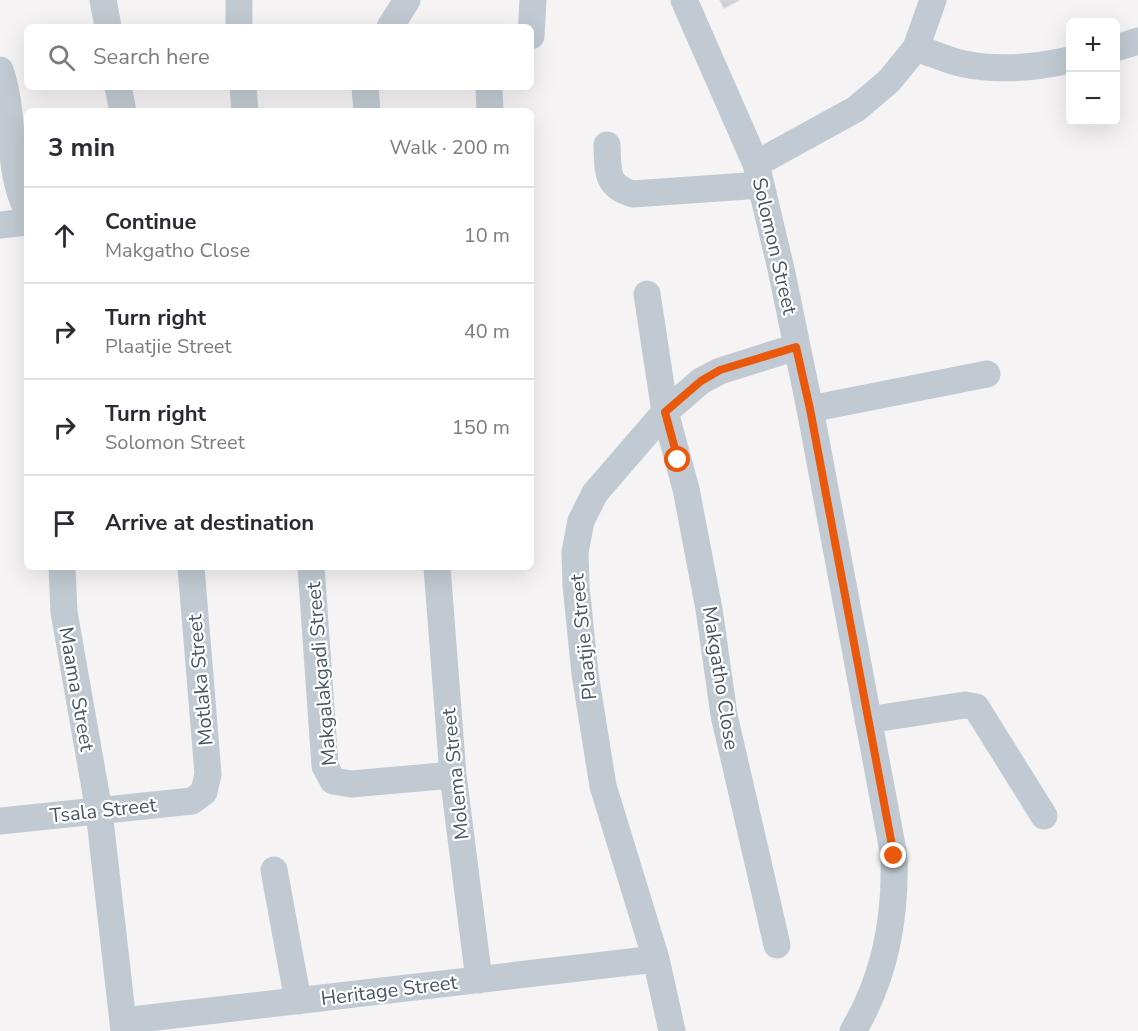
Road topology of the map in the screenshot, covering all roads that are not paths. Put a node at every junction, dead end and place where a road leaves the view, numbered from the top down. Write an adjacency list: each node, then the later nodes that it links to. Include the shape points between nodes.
1 (103, 0): 7 (street)
2 (239, 0): 8 (street)
3 (407, 0): 9 (street)
4 (533, 0): 10 (street)
5 (684, 0): 25 (street, Solomon Street)
6 (933, 0): 13 (street)
7 (107, 24)
8 (239, 24)
9 (392, 24)
10 (532, 24)
11 (1138, 40): 12 (street)
12 (1120, 47)
13 (916, 48): 14 (street, via 965,64 1007,68); 25 (street, via 889,81 856,109)
14 (1066, 61)
15 (0, 70): 26 (street)
16 (119, 90): 20 (street)
17 (243, 90): 21 (street)
18 (365, 90): 22 (street)
19 (489, 90): 23 (street)
20 (122, 108)
21 (245, 108)
22 (367, 108)
23 (489, 108)
24 (607, 145): 25 (street, via 608,174 613,184 633,195)
25 (759, 175): 30 (street, Solomon Street)
26 (24, 202)
27 (24, 222): 28 (street)
28 (0, 225)
29 (647, 294): 33 (street, Makgatho Close)
30 (796, 347): 32 (street, Solomon Street); 33 (street, Plaatjie Street, via 720,370)
31 (987, 375): 32 (street)
32 (810, 409): 38 (street, Solomon Street)
33 (665, 412): 45 (street, Makgatho Close, via 686,489 710,609 724,715); 46 (street, Plaatjie Street, via 595,493 581,521 575,552 585,674 603,786)
34 (62, 570): 41 (street, Maama Street, via 64,612)
35 (191, 570): 40 (street, Motlaka Street, via 208,774)
36 (311, 570): 39 (street, Makgalakgadi Street, via 325,766 333,781 351,784)
37 (437, 570): 39 (street, Molema Street)
38 (868, 720): 42 (street, via 965,705 976,707); 51 (street, Solomon Street, via 894,856 895,891 882,964)
39 (453, 775): 47 (street, Molema Street)
40 (204, 792): 41 (street, Tsala Street, via 192,801)
41 (99, 811): 43 (street, Tsala Street); 49 (street, Maama Street)
42 (1044, 816)
43 (0, 821)
44 (274, 870): 48 (street)
45 (777, 945)
46 (656, 960): 47 (street, Heritage Street); 50 (street, Plaatjie Street)
47 (479, 980): 48 (street, Heritage Street)
48 (298, 1001): 49 (street, Heritage Street)
49 (124, 1026)
50 (672, 1031)
51 (853, 1031)

